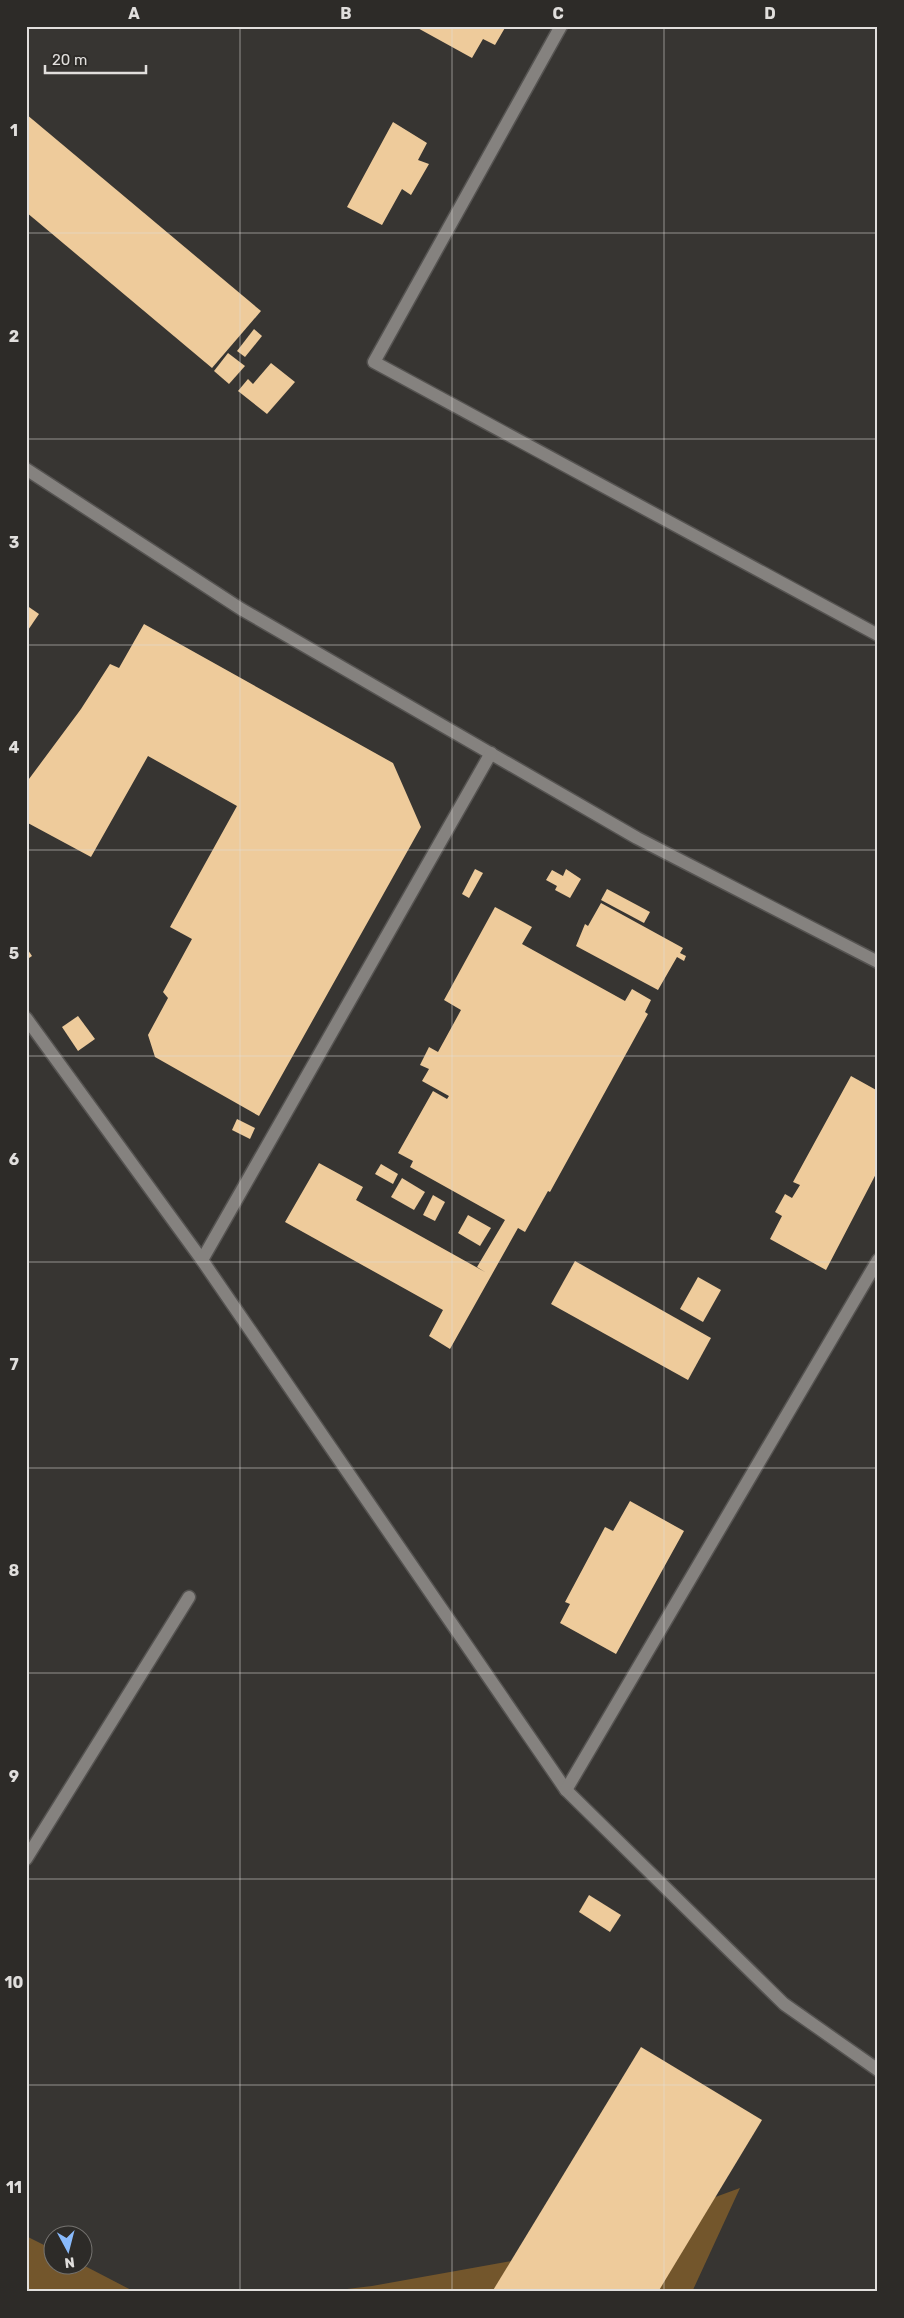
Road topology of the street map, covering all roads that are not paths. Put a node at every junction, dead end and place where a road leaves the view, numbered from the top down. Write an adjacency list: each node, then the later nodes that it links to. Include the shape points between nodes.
1 (561, 26): 3 (street, via 374,362)
2 (26, 468): 4 (street, via 241,609)
3 (878, 636)
4 (491, 753): 5 (street, via 637,838); 7 (street)
5 (878, 962)
6 (26, 1018): 7 (street)
7 (202, 1260): 10 (street)
8 (878, 1260): 10 (street)
9 (189, 1597): 11 (street)
10 (566, 1790): 12 (street, via 784,2004)
11 (26, 1859)
12 (878, 2070)

